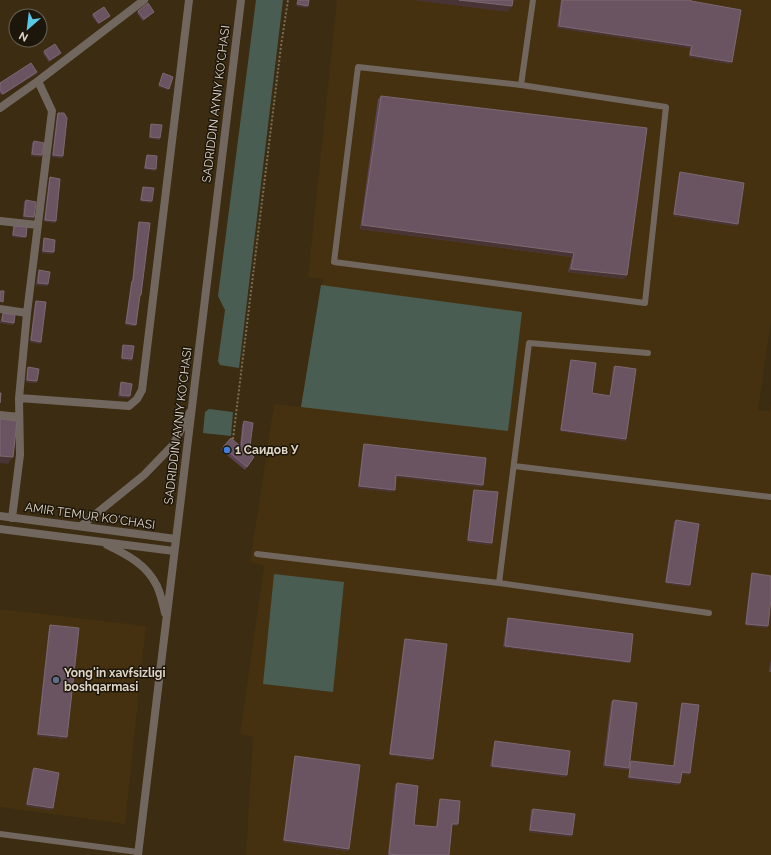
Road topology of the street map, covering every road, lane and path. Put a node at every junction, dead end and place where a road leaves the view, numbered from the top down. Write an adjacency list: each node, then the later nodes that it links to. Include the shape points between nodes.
1 (144, 0): 6 (street)
2 (189, 0): 14 (street, via 142,390 137,399 128,406)
3 (241, 0): 15 (street, SADRIDDIN AYNIY KO'CHASI)
4 (288, 0): 18 (path)
5 (533, 0): 7 (lane)
6 (38, 81): 8 (street); 10 (street, via 52,111)
7 (521, 85): 7 (lane, via 666,107 645,303 334,262 358,67)
8 (0, 108)
9 (0, 221): 10 (street)
10 (38, 225): 12 (street)
11 (0, 309): 12 (street)
12 (27, 313): 14 (street)
13 (648, 353): 19 (lane, via 529,343)
14 (19, 398): 17 (street)
15 (192, 408): 23 (street, via 173,445 144,475); 25 (street, SADRIDDIN AYNIY KO'CHASI)
16 (0, 415): 17 (street)
17 (19, 417): 22 (street, via 20,454)
18 (233, 439)
19 (514, 466): 20 (lane); 29 (lane)
20 (771, 497)
21 (0, 516): 22 (street, AMIR TEMUR KO'CHASI)
22 (12, 518): 23 (street, AMIR TEMUR KO'CHASI)
23 (81, 526): 25 (street, AMIR TEMUR KO'CHASI)
24 (0, 529): 26 (street, AMIR TEMUR KO'CHASI)
25 (176, 540): 27 (street, SADRIDDIN AYNIY KO'CHASI)
26 (101, 542): 27 (street, AMIR TEMUR KO'CHASI); 31 (street, via 126,554 149,572 157,587)
27 (174, 551): 31 (street, SADRIDDIN AYNIY KO'CHASI)
28 (257, 554): 29 (lane)
29 (499, 583): 30 (lane)
30 (709, 612)
31 (166, 616): 33 (street, SADRIDDIN AYNIY KO'CHASI)
32 (0, 834): 33 (lane)
33 (138, 853)

